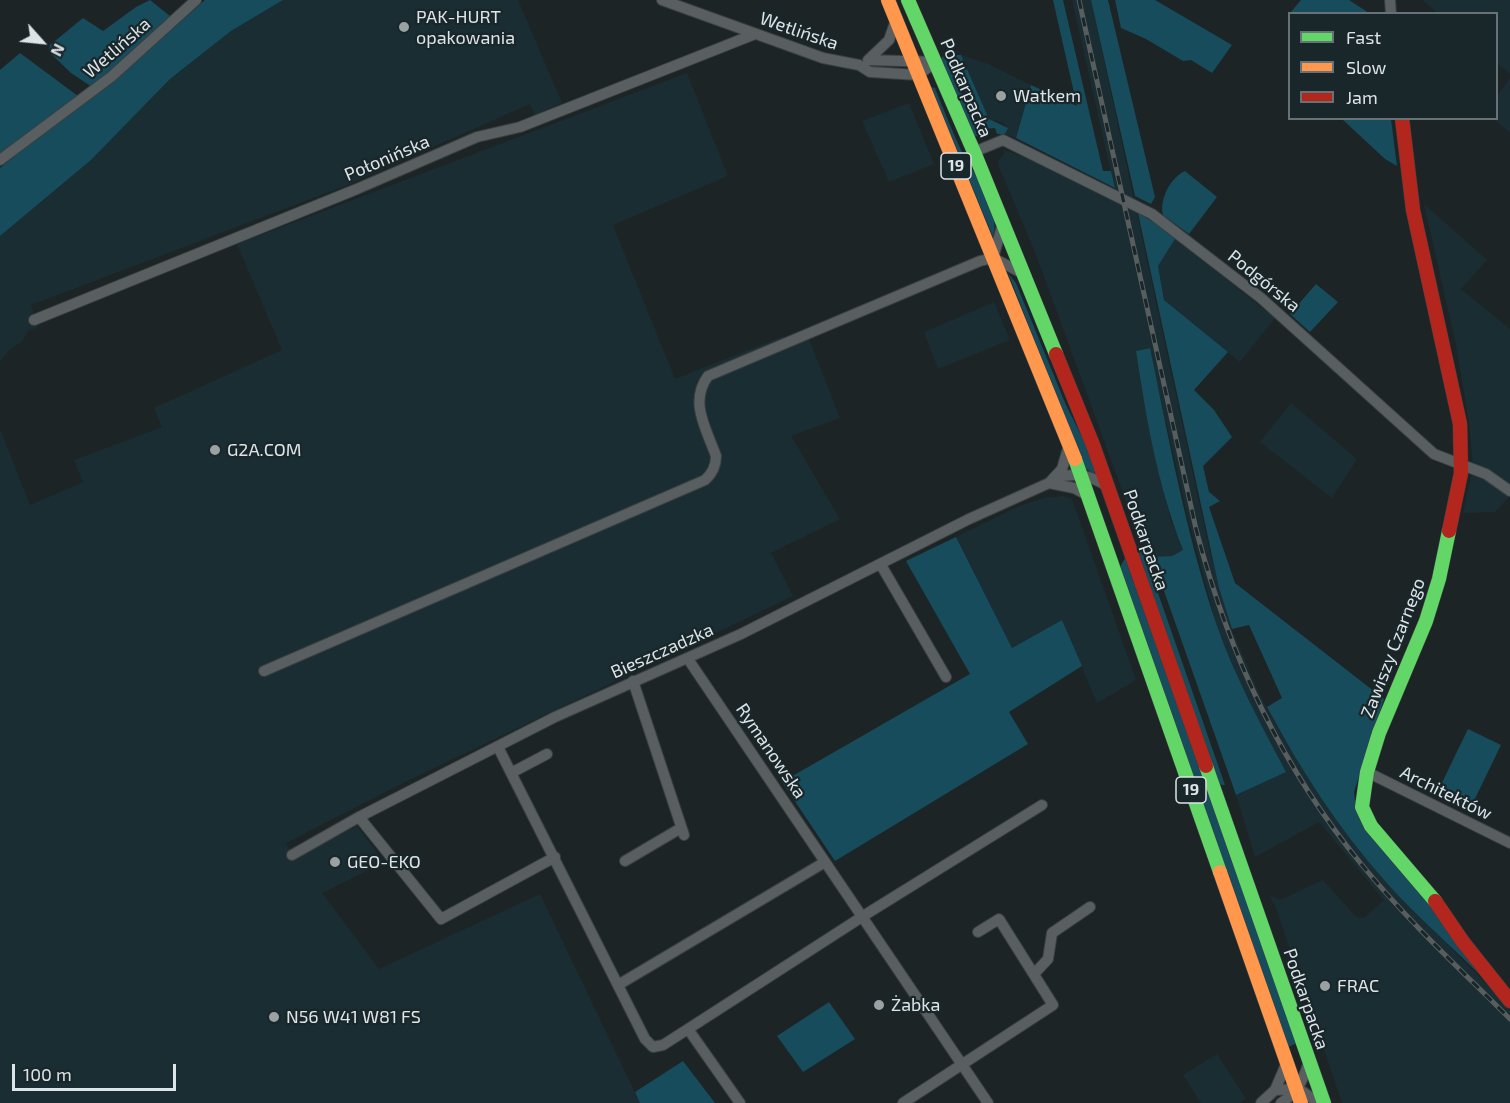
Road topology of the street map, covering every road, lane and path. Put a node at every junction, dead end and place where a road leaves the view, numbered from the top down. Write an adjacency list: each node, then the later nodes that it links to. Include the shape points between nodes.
1 (196, 0): 13 (street, Wetlińska, via 111,77)
2 (662, 0): 6 (street, Wetlińska)
3 (888, 0): 5 (main road, 19)
4 (908, 0): 8 (main road, Podkarpacka / 19)
5 (896, 20): 7 (main road, 19); 9 (street, via 889,40)
6 (755, 34): 9 (street, Wetlińska, via 823,58); 17 (street, Połonińska, via 520,126 477,137)
7 (912, 59): 8 (street, Wetlińska); 9 (street, Wetlińska); 10 (main road, 19)
8 (936, 62): 10 (street); 12 (main road, Podkarpacka / 19)
9 (864, 63): 10 (street, Wetlińska, via 870,72)
10 (918, 75): 15 (main road, 19)
11 (1402, 120): 19 (main road, Zawiszy Czarnego, via 1413,210 1460,424)
12 (974, 152): 14 (main road, Podkarpacka / 19); 19 (street, Podgórska, via 1003,140 1152,214 1261,298 1434,454)
13 (0, 160)
14 (1003, 222): 15 (street); 16 (main road, Podkarpacka / 19)
15 (993, 258): 16 (street); 18 (main road, 19); 27 (street, via 708,376 698,396 699,410 716,463 705,480)
16 (1025, 275): 22 (main road, Podkarpacka / 19)
17 (34, 320)
18 (1070, 445): 20 (main road, 19); 21 (street, via 1062,469)
19 (1461, 463): 23 (street, Podgórska); 32 (main road, Zawiszy Czarnego, via 1439,579)
20 (1082, 476): 21 (street, Bieszczadzka); 22 (street, via 1100,481); 24 (main road, 19)
21 (1051, 481): 24 (street); 25 (street, Bieszczadzka)
22 (1109, 489): 49 (main road, Podkarpacka / 19)
23 (1510, 491)
24 (1089, 496): 48 (main road, 19)
25 (881, 564): 26 (street, Bieszczadzka); 28 (street)
26 (688, 658): 29 (street, Bieszczadzka); 40 (street, Rymanowska)
27 (264, 671)
28 (946, 677)
29 (633, 681): 30 (street, Bieszczadzka); 39 (street, via 683,832)
30 (498, 747): 33 (street); 35 (street, Bieszczadzka)
31 (547, 754): 33 (street)
32 (1366, 772): 36 (street, Architektów); 46 (main road, Zawiszy Czarnego, via 1362,797 1365,818 1437,903)
33 (511, 773): 38 (street)
34 (1042, 805): 42 (street)
35 (359, 817): 37 (street, Bieszczadzka); 38 (street, via 441,919)
36 (1510, 843)
37 (292, 855)
38 (555, 857): 45 (street)
39 (625, 861)
40 (825, 862): 42 (street, Rymanowska); 45 (street)
41 (1090, 907): 44 (street, via 1052,933 1048,959)
42 (862, 917): 47 (street); 50 (street, Rymanowska)
43 (978, 932): 44 (street, via 999,919)
44 (1034, 974): 50 (street, via 1053,1005)
45 (618, 985): 47 (street, via 645,1039 653,1047)
46 (1510, 1001)
47 (688, 1029): 53 (street)
48 (1287, 1062): 51 (street); 52 (main road, 19)
49 (1309, 1062): 52 (street); 59 (main road, Podkarpacka / 19)
50 (962, 1065): 54 (street); 55 (street, Rymanowska)
51 (1275, 1090): 52 (street); 56 (street)
52 (1299, 1096): 57 (street); 58 (street)
53 (740, 1103)
54 (903, 1103)
55 (988, 1103)
56 (1261, 1103)
57 (1281, 1103)
58 (1319, 1103)
59 (1324, 1103)

